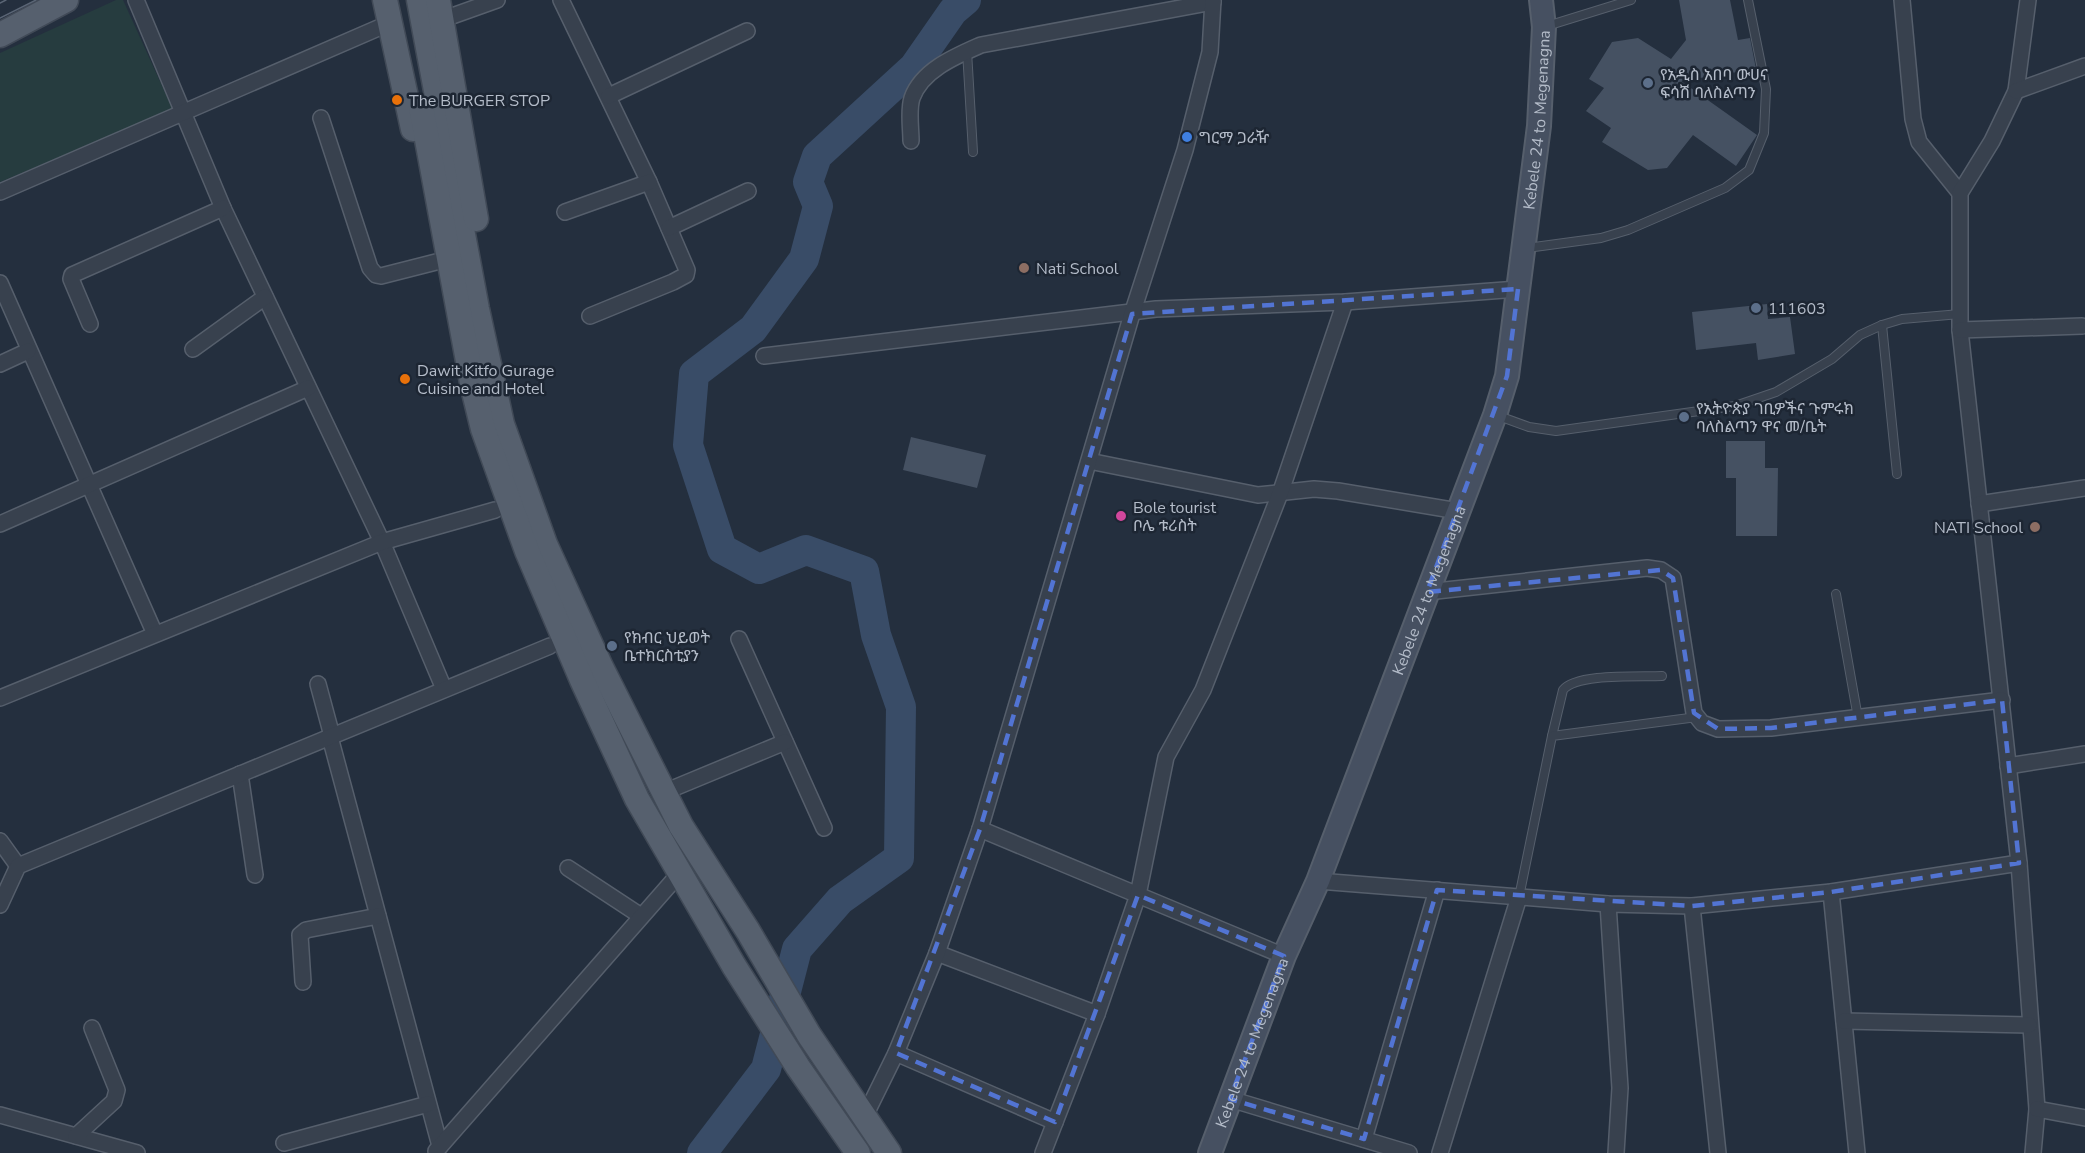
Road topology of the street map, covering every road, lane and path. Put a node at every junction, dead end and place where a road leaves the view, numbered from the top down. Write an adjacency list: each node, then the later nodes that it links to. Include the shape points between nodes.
1 (66, 0): 17 (main road)
2 (136, 0): 22 (street)
3 (402, 0): 51 (main road, via 447,252)
4 (418, 0): 51 (main road, via 475,300)
5 (496, 0): 13 (street)
6 (561, 0): 21 (street)
7 (1541, 0): 15 (main road, Kebele 24 to Megenagna)
8 (1631, 0): 15 (lane)
9 (1748, 0): 33 (lane, via 1766,89 1764,133 1749,170 1725,188 1628,230 1601,238)
10 (1902, 0): 29 (street, via 1913,119 1919,142)
11 (2028, 0): 20 (street)
12 (1213, 1): 18 (street, via 981,45); 39 (street, via 1210,52 1185,150)
13 (439, 10): 67 (main road, via 495,325 518,424 544,504 594,620)
14 (388, 11): 22 (street); 34 (main road, via 421,167)
15 (1544, 27): 33 (main road, Kebele 24 to Megenagna, via 1539,126)
16 (747, 30): 21 (street)
17 (0, 35)
18 (967, 51): 24 (street, via 935,70 917,88 911,100); 25 (lane)
19 (2085, 66): 20 (street)
20 (2016, 91): 29 (street, via 1992,141)
21 (609, 96): 26 (street)
22 (184, 114): 28 (street); 30 (street)
23 (321, 118): 34 (street, via 370,268 381,276)
24 (911, 141)
25 (973, 152)
26 (650, 182): 31 (street); 32 (street)
27 (748, 191): 32 (street)
28 (0, 192)
29 (1960, 193): 41 (street)
30 (223, 208): 37 (street); 42 (street, via 72,275)
31 (565, 212)
32 (669, 228): 40 (street, via 686,275)
33 (1525, 248): 36 (main road, Kebele 24 to Megenagna)
34 (436, 262): 58 (main road, via 466,421)
35 (0, 283): 46 (street)
36 (1518, 289): 38 (street); 50 (main road, Kebele 24 to Megenagna, via 1507,376)
37 (265, 297): 45 (street); 49 (street)
38 (1345, 302): 39 (street, via 1156,309); 56 (street)
39 (1132, 314): 47 (street); 52 (street)
40 (590, 316)
41 (1960, 322): 43 (lane, via 1902,319); 44 (street); 57 (street)
42 (90, 324)
43 (1882, 325): 50 (lane, via 1860,335 1832,358 1776,392 1735,406 1556,431); 53 (lane)
44 (2082, 326)
45 (193, 349)
46 (28, 351): 48 (street); 54 (street)
47 (764, 356)
48 (0, 364)
49 (308, 388): 54 (street); 61 (street)
50 (1495, 415): 59 (main road, Kebele 24 to Megenagna)
51 (492, 427): 67 (main road, via 545,544)
52 (1089, 461): 56 (street, via 1258,495); 83 (street)
53 (1897, 474)
54 (88, 486): 60 (street); 64 (street)
55 (2085, 488): 57 (street)
56 (1281, 491): 59 (street, via 1338,491); 93 (street, via 1203,690 1166,757)
57 (1979, 504): 72 (street)
58 (495, 510): 61 (street); 66 (main road)
59 (1458, 511): 62 (main road, Kebele 24 to Megenagna)
60 (0, 524)
61 (382, 542): 64 (street); 70 (street)
62 (1427, 592): 73 (street, via 1647,568 1661,570 1673,578); 90 (main road, Kebele 24 to Megenagna)
63 (1836, 594): 74 (lane)
64 (155, 634): 71 (street)
65 (739, 639): 77 (street)
66 (550, 646): 67 (main road); 70 (street)
67 (592, 674): 81 (main road); 88 (main road, via 638,799)
68 (1662, 676): 76 (lane, via 1568,684 1563,690)
69 (318, 684): 75 (street)
70 (444, 689): 75 (street)
71 (0, 698)
72 (2002, 700): 74 (street); 79 (street)
73 (1697, 717): 74 (street, via 1718,729 1771,728); 76 (lane)
74 (1858, 718)
75 (331, 736): 80 (street); 98 (street)
76 (1552, 736): 94 (lane)
77 (785, 742): 81 (street); 82 (street)
78 (2085, 754): 79 (street)
79 (2008, 766): 85 (street)
80 (240, 774): 86 (street); 89 (street)
81 (662, 793): 102 (main road)
82 (824, 828)
83 (980, 829): 93 (street); 100 (street)
84 (0, 841): 86 (street)
85 (2019, 863): 92 (street); 107 (street)
86 (18, 866): 96 (street)
87 (568, 868): 99 (street)
88 (679, 874): 99 (street); 104 (main road)
89 (255, 875)
90 (1318, 881): 91 (street); 101 (main road, Kebele 24 to Megenagna)
91 (1437, 890): 94 (street); 118 (street)
92 (1831, 892): 97 (street); 106 (street)
93 (1138, 895): 101 (street); 105 (street)
94 (1519, 897): 95 (street); 127 (street)
95 (1608, 904): 97 (street); 128 (street, via 1620,1088)
96 (0, 905)
97 (1692, 906): 129 (street)
98 (378, 916): 103 (street, via 306,930 300,935); 111 (street)
99 (641, 916): 120 (street)
100 (937, 953): 105 (street); 109 (street)
101 (1284, 956): 110 (main road, Kebele 24 to Megenagna)
102 (777, 980): 104 (main road); 114 (main road)
103 (303, 982)
104 (753, 996): 122 (main road)
105 (1097, 1014): 116 (street)
106 (1844, 1021): 107 (street); 130 (street)
107 (2029, 1026): 112 (street)
108 (92, 1028): 117 (street, via 117,1090 114,1101)
109 (896, 1053): 114 (street); 116 (street)
110 (1230, 1099): 118 (street); 125 (main road, Kebele 24 to Megenagna)
111 (428, 1104): 119 (street); 120 (street)
112 (2037, 1109): 115 (street); 131 (street)
113 (0, 1115): 117 (street)
114 (864, 1118): 123 (main road)
115 (2085, 1118)
116 (1055, 1122): 124 (street)
117 (76, 1136): 121 (street)
118 (1364, 1139): 126 (street)
119 (284, 1143)
120 (437, 1150)
121 (137, 1153)
122 (858, 1153)
123 (889, 1153)
124 (1043, 1153)
125 (1210, 1153)
126 (1408, 1153)
127 (1440, 1153)
128 (1616, 1153)
129 (1718, 1153)
130 (1857, 1153)
131 (2033, 1153)

